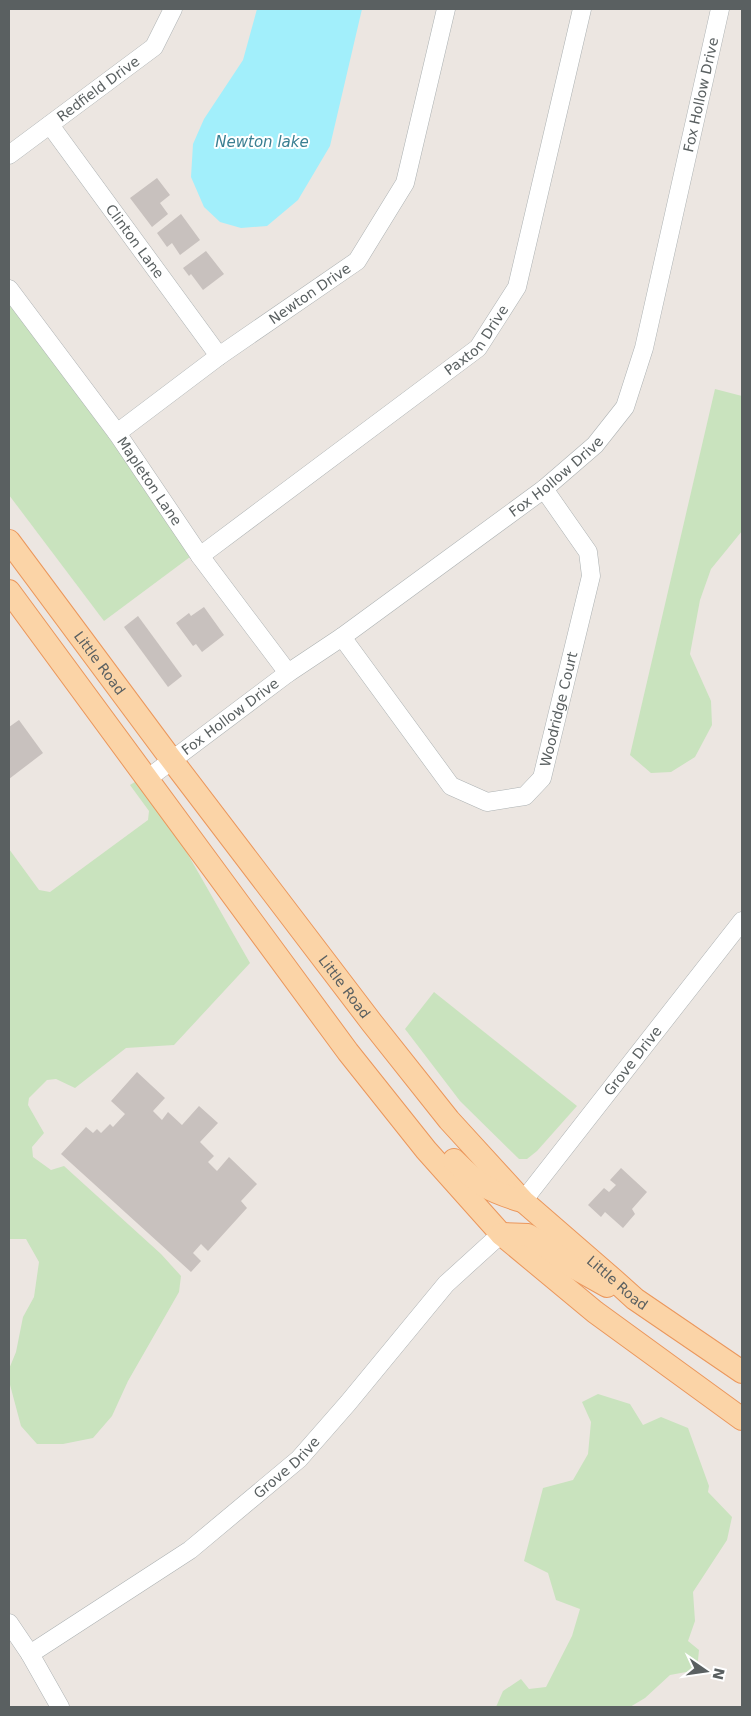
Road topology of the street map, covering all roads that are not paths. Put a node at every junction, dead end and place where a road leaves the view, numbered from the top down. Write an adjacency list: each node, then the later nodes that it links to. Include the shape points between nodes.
1 (173, 9): 5 (street, Redfield Drive, via 154,47)
2 (446, 9): 8 (street, Newton Drive, via 405,183 358,261)
3 (582, 9): 12 (street, Paxton Drive, via 517,287 478,348)
4 (720, 9): 10 (street, Fox Hollow Drive, via 644,348 625,407 595,445)
5 (50, 125): 6 (street, Redfield Drive); 8 (street, Clinton Lane)
6 (9, 155)
7 (9, 289): 9 (street, Mapleton Lane)
8 (219, 356): 9 (street, Newton Drive)
9 (116, 433): 12 (street, Mapleton Lane)
10 (544, 489): 14 (street, Fox Hollow Drive); 14 (street, Woodridge Court, via 588,552 591,576 542,778 525,796 487,802 451,786)
11 (9, 541): 16 (main road, Little Road)
12 (200, 556): 15 (street, Mapleton Lane)
13 (9, 591): 17 (main road)
14 (342, 637): 15 (street, Fox Hollow Drive)
15 (288, 673): 16 (street, Fox Hollow Drive)
16 (171, 759): 17 (street, Fox Hollow Drive); 20 (main road, Little Road, via 449,1120)
17 (147, 779): 19 (main road)
18 (742, 921): 20 (street, Grove Drive)
19 (386, 1101): 20 (main road, via 411,1116 477,1183 492,1192); 21 (main road)
20 (523, 1201): 22 (main road, Little Road)
21 (501, 1234): 22 (main road, via 537,1240 572,1267); 24 (main road, via 595,1312); 26 (street, Grove Drive, via 446,1284 299,1459 190,1550)
22 (635, 1299): 23 (main road, Little Road)
23 (742, 1372)
24 (742, 1419)
25 (9, 1623): 26 (street)
26 (30, 1654): 27 (street)
27 (60, 1707)

